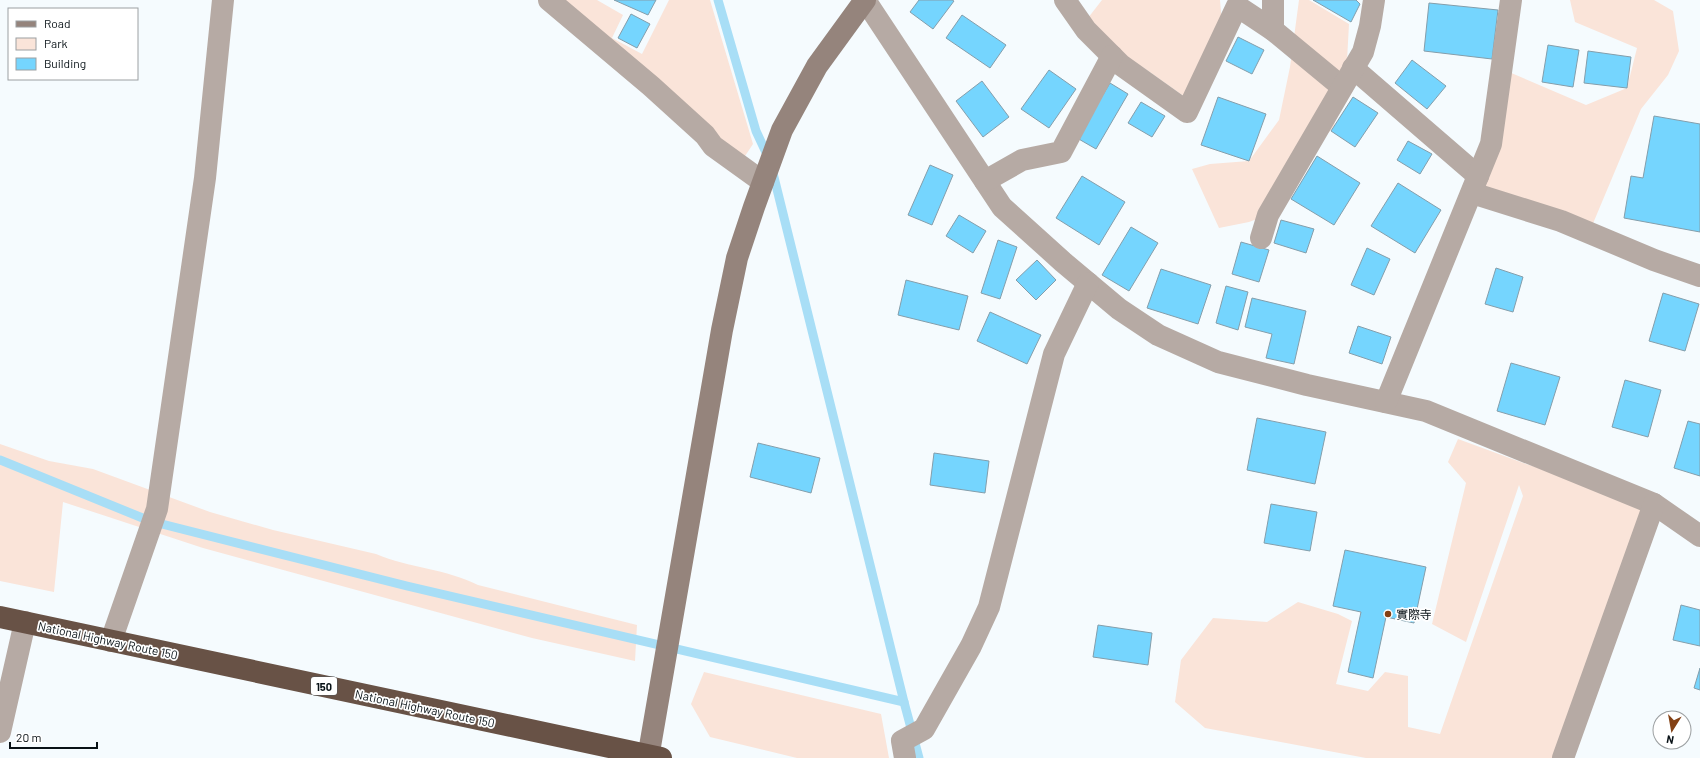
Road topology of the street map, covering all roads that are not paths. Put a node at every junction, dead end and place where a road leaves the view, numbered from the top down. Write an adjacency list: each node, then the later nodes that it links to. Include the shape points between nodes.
1 (223, 0): 23 (street, via 205,178 157,509)
2 (549, 0): 13 (street, via 651,86 704,135 712,146)
3 (865, 0): 12 (street); 13 (street, via 817,66 782,130)
4 (1065, 0): 9 (street, via 1086,30)
5 (1273, 0): 8 (street)
6 (1374, 0): 10 (street, via 1363,52)
7 (1511, 0): 14 (street, via 1491,144)
8 (1272, 30): 9 (street, via 1237,6 1187,112); 11 (street)
9 (1112, 56): 12 (street, via 1061,152 1022,160)
10 (1353, 68): 11 (street); 14 (street)
11 (1342, 87): 15 (street, via 1268,215)
12 (985, 181): 17 (street, via 1002,207)
13 (762, 182): 25 (street, via 737,258 722,330)
14 (1475, 184): 16 (street, via 1654,260); 18 (street)
15 (1261, 238)
16 (1700, 276)
17 (1088, 283): 18 (street, via 1119,309 1158,335 1218,362 1307,386); 26 (street, via 1054,354 989,606 971,646 924,729 902,741)
18 (1386, 402): 19 (street, via 1426,411)
19 (1654, 504): 20 (street); 27 (street)
20 (1700, 536)
21 (0, 617): 22 (highway, National Highway Route 150 / 150)
22 (25, 622): 23 (highway, National Highway Route 150 / 150); 24 (street)
23 (111, 641): 25 (highway, National Highway Route 150 / 150)
24 (0, 732)
25 (652, 757)
26 (905, 758)
27 (1562, 758)

